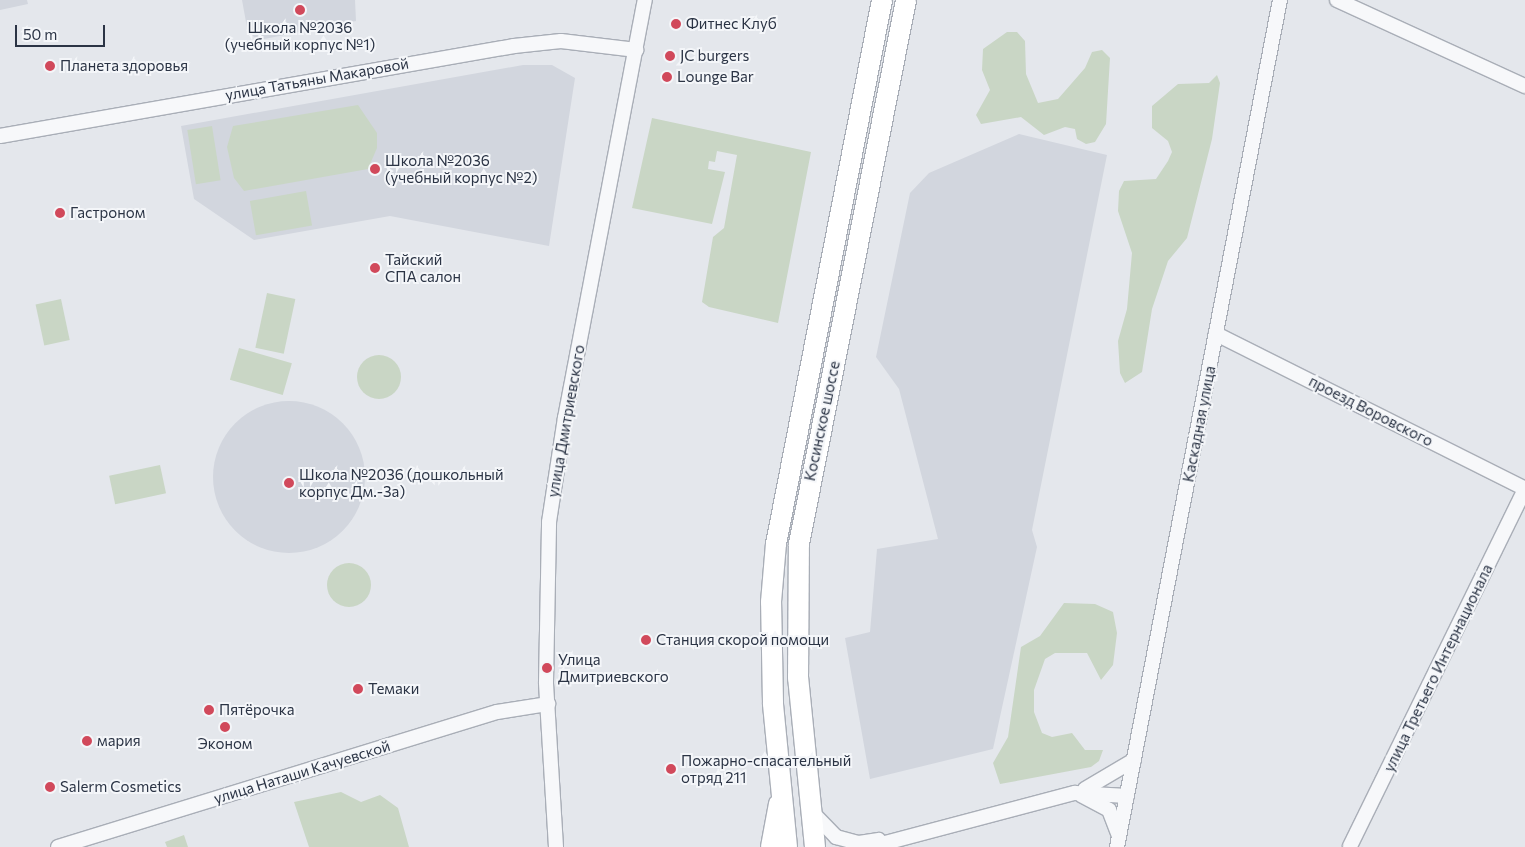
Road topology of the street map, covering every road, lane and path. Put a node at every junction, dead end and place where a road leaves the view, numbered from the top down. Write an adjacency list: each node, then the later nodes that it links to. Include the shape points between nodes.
1 (645, 0): 6 (street, улица Дмитриевского)
2 (882, 0): 14 (highway, Косинское шоссе, via 776,544 771,634)
3 (906, 0): 17 (highway, Косинское шоссе, via 800,544 798,678)
4 (1280, 0): 9 (street, Каскадная улица)
5 (1337, 0): 7 (street)
6 (636, 50): 8 (street, улица Татьяны Макаровой, via 561,41 514,46); 12 (street, улица Дмитриевского, via 554,487 546,591)
7 (1525, 86)
8 (0, 136)
9 (1216, 334): 10 (street, проезд Воровского); 13 (street, Каскадная улица)
10 (1525, 489): 11 (street, улица Третьего Интернационала)
11 (1519, 517): 27 (street, улица Третьего Интернационала)
12 (548, 704): 20 (street, улица Наташи Качуевской, via 497,712); 21 (street, улица Дмитриевского)
13 (1134, 760): 15 (street, via 1116,775); 16 (street, Каскадная улица)
14 (781, 783): 22 (main road); 23 (highway, Косинское шоссе)
15 (1076, 793): 16 (street); 18 (street); 19 (street, via 1101,802 1109,810)
16 (1127, 796): 19 (street, Каскадная улица)
17 (810, 808): 18 (street, via 827,830 847,841); 24 (highway, Косинское шоссе)
18 (905, 842): 25 (street); 26 (street)
19 (1118, 842)
20 (58, 847)
21 (556, 847)
22 (770, 847)
23 (787, 847)
24 (814, 847)
25 (870, 847)
26 (896, 847)
27 (1350, 847)

